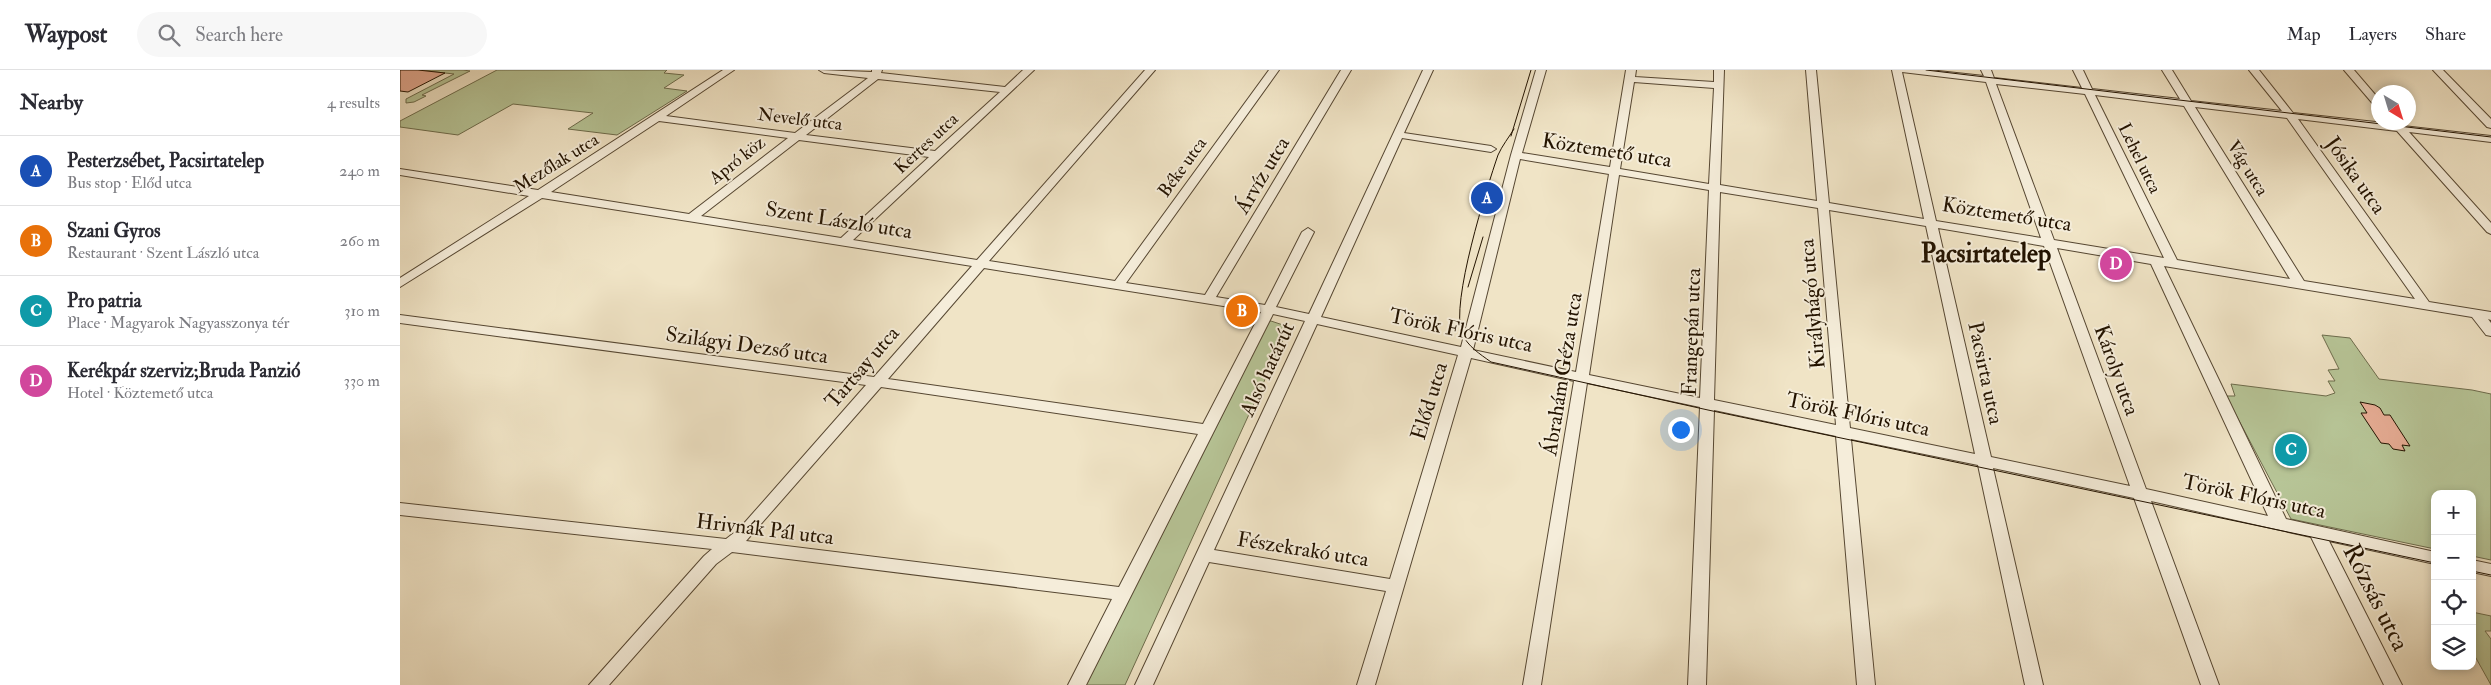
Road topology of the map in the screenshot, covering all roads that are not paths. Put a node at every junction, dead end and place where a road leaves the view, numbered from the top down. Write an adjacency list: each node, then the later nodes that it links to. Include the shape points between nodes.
1 (729, 70): 29 (street, Mezőlak utca)
2 (824, 70): 19 (street)
3 (935, 70): 22 (street)
4 (1029, 70): 24 (street, Kertes utca)
5 (1150, 70): 53 (street, Tartsay utca)
6 (1274, 70): 56 (street, Béke utca)
7 (1346, 70): 57 (street, Árvíz utca)
8 (1428, 70): 34 (street, Alsó határút)
9 (1541, 70): 39 (street, Előd utca)
10 (1719, 70): 23 (street, Frangepán utca)
11 (1811, 70): 44 (street, Királyhágó utca)
12 (1897, 70): 46 (street, Pacsirta utca)
13 (1905, 70): 21 (street)
14 (2078, 70): 25 (street, Lehel utca)
15 (2167, 70): 27 (street, Vág utca)
16 (2254, 70): 28 (street, Jósika utca)
17 (2349, 70): 26 (street)
18 (2438, 70): 31 (street)
19 (876, 73): 22 (street); 35 (street, Apró köz)
20 (1630, 74): 23 (street); 40 (street, Ábrahám Géza utca)
21 (1988, 75): 25 (street); 49 (street, Károly utca)
22 (936, 83): 24 (street)
23 (1719, 85): 42 (street, Frangepán utca)
24 (1007, 90): 38 (street, Kertes utca)
25 (2089, 92): 27 (street); 52 (street, Lehel utca)
26 (2371, 95)
27 (2187, 103): 28 (street); 54 (street, Vág utca)
28 (2290, 115): 30 (street); 58 (street, Jósika utca)
29 (656, 118): 35 (street, Nevelő utca); 43 (street, Mezőlak utca)
30 (2371, 122)
31 (2491, 125)
32 (2416, 128): 36 (street)
33 (2402, 130): 47 (street)
34 (1399, 135): 37 (street); 63 (street, Alsó határút)
35 (796, 136): 38 (street, Nevelő utca); 45 (street, Apró köz)
36 (2491, 139)
37 (1491, 149)
38 (939, 155): 50 (street, Kertes utca)
39 (1516, 155): 40 (street, Köztemető utca); 65 (street, Előd utca)
40 (1615, 171): 42 (street, Köztemető utca); 66 (street, Ábrahám Géza utca)
41 (400, 172): 43 (street, Szent László utca)
42 (1716, 188): 44 (street, Köztemető utca); 68 (street, Frangepán utca)
43 (541, 194): 45 (street, Szent László utca); 55 (street, Mezőlak utca)
44 (1824, 205): 46 (street, Köztemető utca); 70 (street, Királyhágó utca)
45 (692, 217): 50 (street, Szent László utca)
46 (1932, 223): 49 (street, Köztemető utca); 71 (street, Pacsirta utca)
47 (2491, 230)
48 (1308, 232): 59 (street, Alsó határút)
49 (2048, 241): 51 (street, Köztemető utca); 72 (street, Károly utca)
50 (845, 242): 53 (street, Szent László utca)
51 (2155, 259): 52 (street, Köztemető utca); 74 (street)
52 (2171, 262): 54 (street, Köztemető utca)
53 (981, 263): 56 (street, Szent László utca); 67 (street, Tartsay utca)
54 (2299, 283): 58 (street, Köztemető utca)
55 (400, 284)
56 (1119, 284): 57 (street, Szent László utca)
57 (1209, 299): 59 (street, Szent László utca)
58 (2425, 304): 60 (street, Köztemető utca)
59 (1270, 309): 63 (street, Török Flóris utca); 69 (street, Alsó határút)
60 (2476, 313): 61 (street, Köztemető utca); 64 (street)
61 (2491, 316)
62 (400, 319): 67 (street, Szilágyi Dezső utca)
63 (1314, 319): 65 (street, Török Flóris utca); 77 (street, Alsó határút)
64 (2491, 332)
65 (1466, 352): 66 (street, Török Flóris utca); 81 (street, Előd utca)
66 (1582, 378): 68 (street, Török Flóris utca); 87 (street, Ábrahám Géza utca)
67 (877, 382): 69 (street, Szilágyi Dezső utca); 76 (street, Tartsay utca, via 745,533)
68 (1708, 404): 70 (street, Török Flóris utca); 88 (street, Frangepán utca)
69 (1207, 430): 82 (street, Alsó határút)
70 (1842, 432): 71 (street, Török Flóris utca); 89 (street, Királyhágó utca)
71 (1985, 462): 72 (street, Török Flóris utca); 90 (street, Pacsirta utca)
72 (2142, 494): 74 (street, Török Flóris utca); 91 (street, Károly utca)
73 (400, 509): 76 (street, Hrivnák Pál utca)
74 (2280, 524): 75 (street, Török Flóris utca)
75 (2316, 532): 78 (street, Török Flóris utca); 92 (street, Rózsás utca)
76 (729, 545): 82 (street, Hrivnák Pál utca); 83 (street, Tartsay utca, via 710,560)
77 (1204, 555): 81 (street, Fészekrakó utca); 85 (street, Alsó határút)
78 (2431, 557)
79 (2476, 567): 80 (street)
80 (2491, 570)
81 (1394, 586): 86 (street, Előd utca)
82 (1124, 594): 84 (street, Alsó határút)
83 (598, 685)
84 (1077, 685)
85 (1144, 685)
86 (1366, 685)
87 (1532, 685)
88 (1697, 685)
89 (1866, 685)
90 (2034, 685)
91 (2210, 685)
92 (2393, 685)

